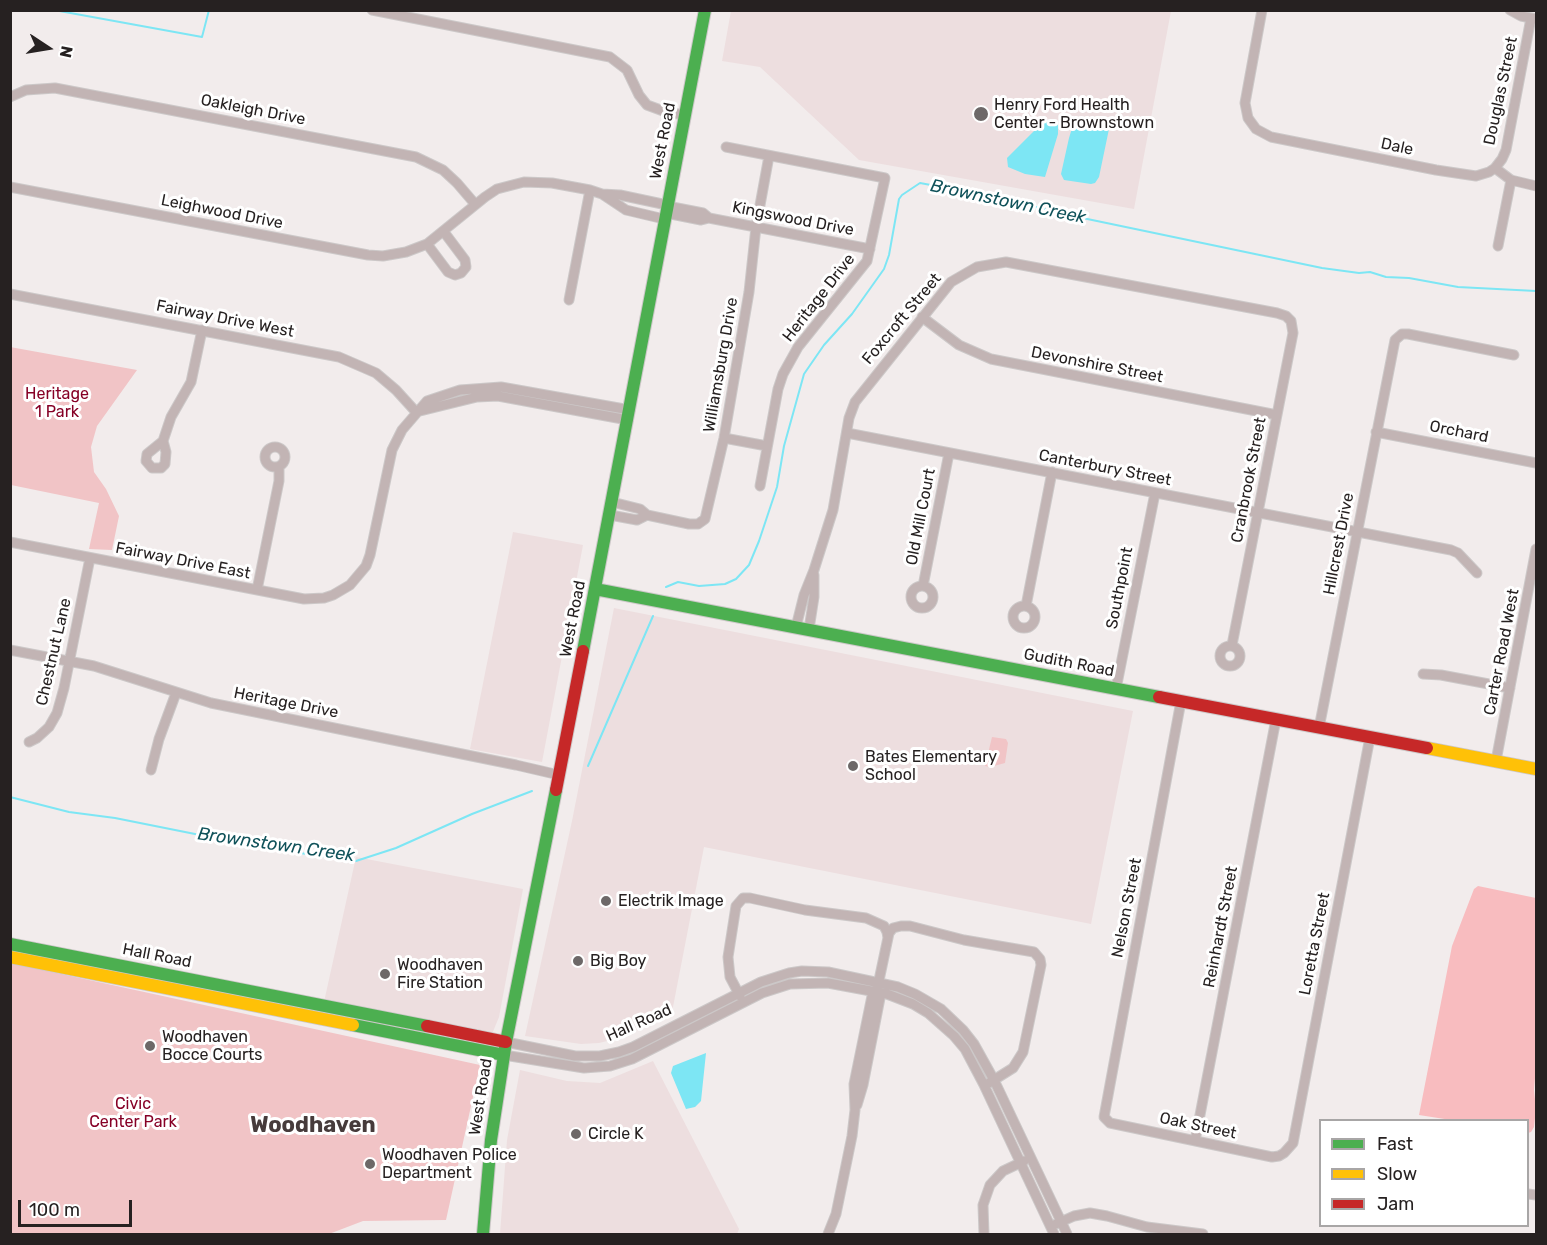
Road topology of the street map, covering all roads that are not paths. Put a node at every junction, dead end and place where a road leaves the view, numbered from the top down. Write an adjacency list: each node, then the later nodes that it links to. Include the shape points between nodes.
1 (372, 10): 7 (street, via 610,57 627,70 647,105)
2 (705, 10): 7 (street, West Road)
3 (1262, 10): 10 (street, Dale, via 1245,102 1251,124 1261,133 1476,176)
4 (1510, 10): 5 (street)
5 (1534, 19): 10 (street, Douglas Street, via 1508,141)
6 (10, 97): 16 (street, Oakleigh Drive, via 26,90 55,88 409,155 443,170)
7 (685, 115): 17 (street, West Road)
8 (726, 147): 9 (street, Heritage Drive)
9 (770, 156): 18 (street, Williamsburg Drive); 22 (street, Heritage Drive, via 885,178)
10 (1495, 168): 11 (street)
11 (1511, 180): 12 (street); 21 (street)
12 (1536, 186)
13 (10, 187): 20 (street, Leighwood Drive, via 368,255 394,255)
14 (590, 190): 15 (street, Leighwood Drive); 16 (street, Leighwood Drive, via 524,182 497,189); 24 (street)
15 (602, 194): 17 (street, Leighwood Drive, via 620,195); 17 (street, Leighwood Drive, via 644,216)
16 (475, 204): 19 (street, Leighwood Drive)
17 (666, 211): 18 (street, Kingswood Drive, via 703,213 709,218); 30 (street, West Road)
18 (756, 227): 22 (street, Kingswood Drive); 34 (street, Williamsburg Drive)
19 (444, 232): 20 (street, Leighwood Drive); 20 (street, via 465,260 466,267 461,273 448,272)
20 (427, 244)
21 (1498, 246)
22 (870, 249): 36 (street, Heritage Drive, via 864,265 790,360 778,389)
23 (10, 294): 27 (street, Fairway Drive West)
24 (569, 300)
25 (922, 317): 26 (street, Foxcroft Street, via 959,276 977,267 1006,262 1277,313); 31 (street, Devonshire Street, via 959,345 991,359); 33 (street, Foxcroft Street, via 860,394)
26 (1291, 321): 31 (street, Cranbrook Street, via 1293,333)
27 (202, 330): 29 (street, Fairway Drive West, via 352,361 384,379); 35 (street, via 193,377)
28 (1514, 355): 32 (street, Hillcrest Drive, via 1402,334 1393,343)
29 (416, 412): 30 (street, via 477,397 498,396 535,398); 54 (street, Fairway Drive East, via 392,450 370,555 362,573 333,595 314,600)
30 (629, 415): 43 (street, West Road)
31 (1277, 415): 44 (street, Cranbrook Street)
32 (1376, 432): 38 (street, Orchard); 47 (street, Hillcrest Drive)
33 (847, 433): 37 (street, Canterbury Street); 56 (street, Foxcroft Street, via 833,510 814,570 814,597)
34 (724, 438): 36 (street); 46 (street, Williamsburg Drive, via 703,521 693,525)
35 (163, 441)
36 (767, 446): 41 (street, Heritage Drive)
37 (949, 453): 40 (street, Canterbury Street); 52 (street, Old Mill Court)
38 (1536, 463)
39 (279, 467): 54 (street)
40 (1052, 472): 42 (street, Canterbury Street); 55 (street)
41 (760, 486)
42 (1155, 493): 44 (street, Canterbury Street); 61 (street, Southpoint)
43 (612, 502): 45 (street, West Road); 46 (street, Williamsburg Drive, via 640,509)
44 (1258, 512): 47 (street, Canterbury Street); 57 (street, Cranbrook Street)
45 (610, 515): 46 (street, Williamsburg Drive, via 637,520); 53 (street, West Road)
46 (647, 515)
47 (1357, 531): 51 (street, Canterbury Street, via 1451,550); 66 (street, Hillcrest Drive)
48 (10, 542): 50 (street, Fairway Drive East)
49 (1536, 549): 62 (street, Carter Road West)
50 (90, 558): 54 (street, Fairway Drive East); 59 (street, Chestnut Lane)
51 (1477, 573)
52 (923, 586)
53 (595, 589): 56 (street, Gudith Road); 72 (street, West Road)
54 (257, 590)
55 (1026, 606)
56 (803, 628): 61 (street, Gudith Road)
57 (1232, 645)
58 (10, 650): 59 (street, Heritage Drive)
59 (69, 661): 63 (street, Heritage Drive, via 110,670); 68 (street, Chestnut Lane, via 57,713 49,727)
60 (1423, 674): 62 (street)
61 (1116, 688): 64 (street, Gudith Road)
62 (1510, 688): 69 (street, Carter Road West)
63 (176, 693): 71 (street); 72 (street, Heritage Drive)
64 (1181, 701): 65 (street, Gudith Road); 87 (street, Nelson Street, via 1105,1102)
65 (1276, 719): 66 (street, Gudith Road); 88 (street, Reinhardt Street)
66 (1319, 728): 67 (street, Gudith Road)
67 (1370, 737): 69 (street, Gudith Road); 89 (street, Loretta Street, via 1295,1135 1290,1149)
68 (29, 742)
69 (1496, 762): 70 (street, Gudith Road)
70 (1536, 769)
71 (151, 770)
72 (558, 775): 82 (street, West Road)
73 (888, 938): 77 (street); 79 (street, via 884,926 866,918 743,898 736,906 728,957 730,977); 85 (street, via 893,928 910,926 1038,955 1041,965 1023,1052 1013,1068)
74 (10, 944): 76 (street, Hall Road)
75 (10, 957): 76 (street, Hall Road)
76 (130, 974): 82 (street, Hall Road)
77 (879, 981): 78 (street); 79 (street, Hall Road, via 802,971 773,977); 85 (street, Hall Road, via 915,994 950,1016 974,1044)
78 (877, 992): 80 (street, Hall Road, via 828,982 803,982 775,988); 86 (street, Hall Road, via 913,1004 942,1023 964,1049); 95 (street, via 854,1084 855,1110 839,1202)
79 (739, 993): 80 (street); 81 (street, Hall Road)
80 (744, 1003): 81 (street, Hall Road)
81 (646, 1046): 83 (street, Hall Road); 84 (street, Hall Road, via 618,1064)
82 (505, 1048): 83 (street, Hall Road); 84 (street, Hall Road); 94 (street, West Road, via 491,1140)
83 (584, 1057): 84 (street)
84 (584, 1068)
85 (994, 1080): 86 (street); 90 (street, Hall Road)
86 (984, 1085): 91 (street, Hall Road)
87 (1105, 1119): 88 (street, Oak Street)
88 (1195, 1141): 89 (street, Oak Street, via 1272,1157)
89 (1284, 1153)
90 (1030, 1157): 91 (street); 92 (street, Hall Road)
91 (1020, 1163): 93 (street, Hall Road); 96 (street, via 998,1175 987,1190 982,1205)
92 (1060, 1222): 93 (street); 97 (street, Hall Road); 98 (street, via 1096,1214 1147,1227)
93 (1052, 1230)
94 (483, 1234)
95 (828, 1234)
96 (984, 1234)
97 (1067, 1234)
98 (1203, 1234)

